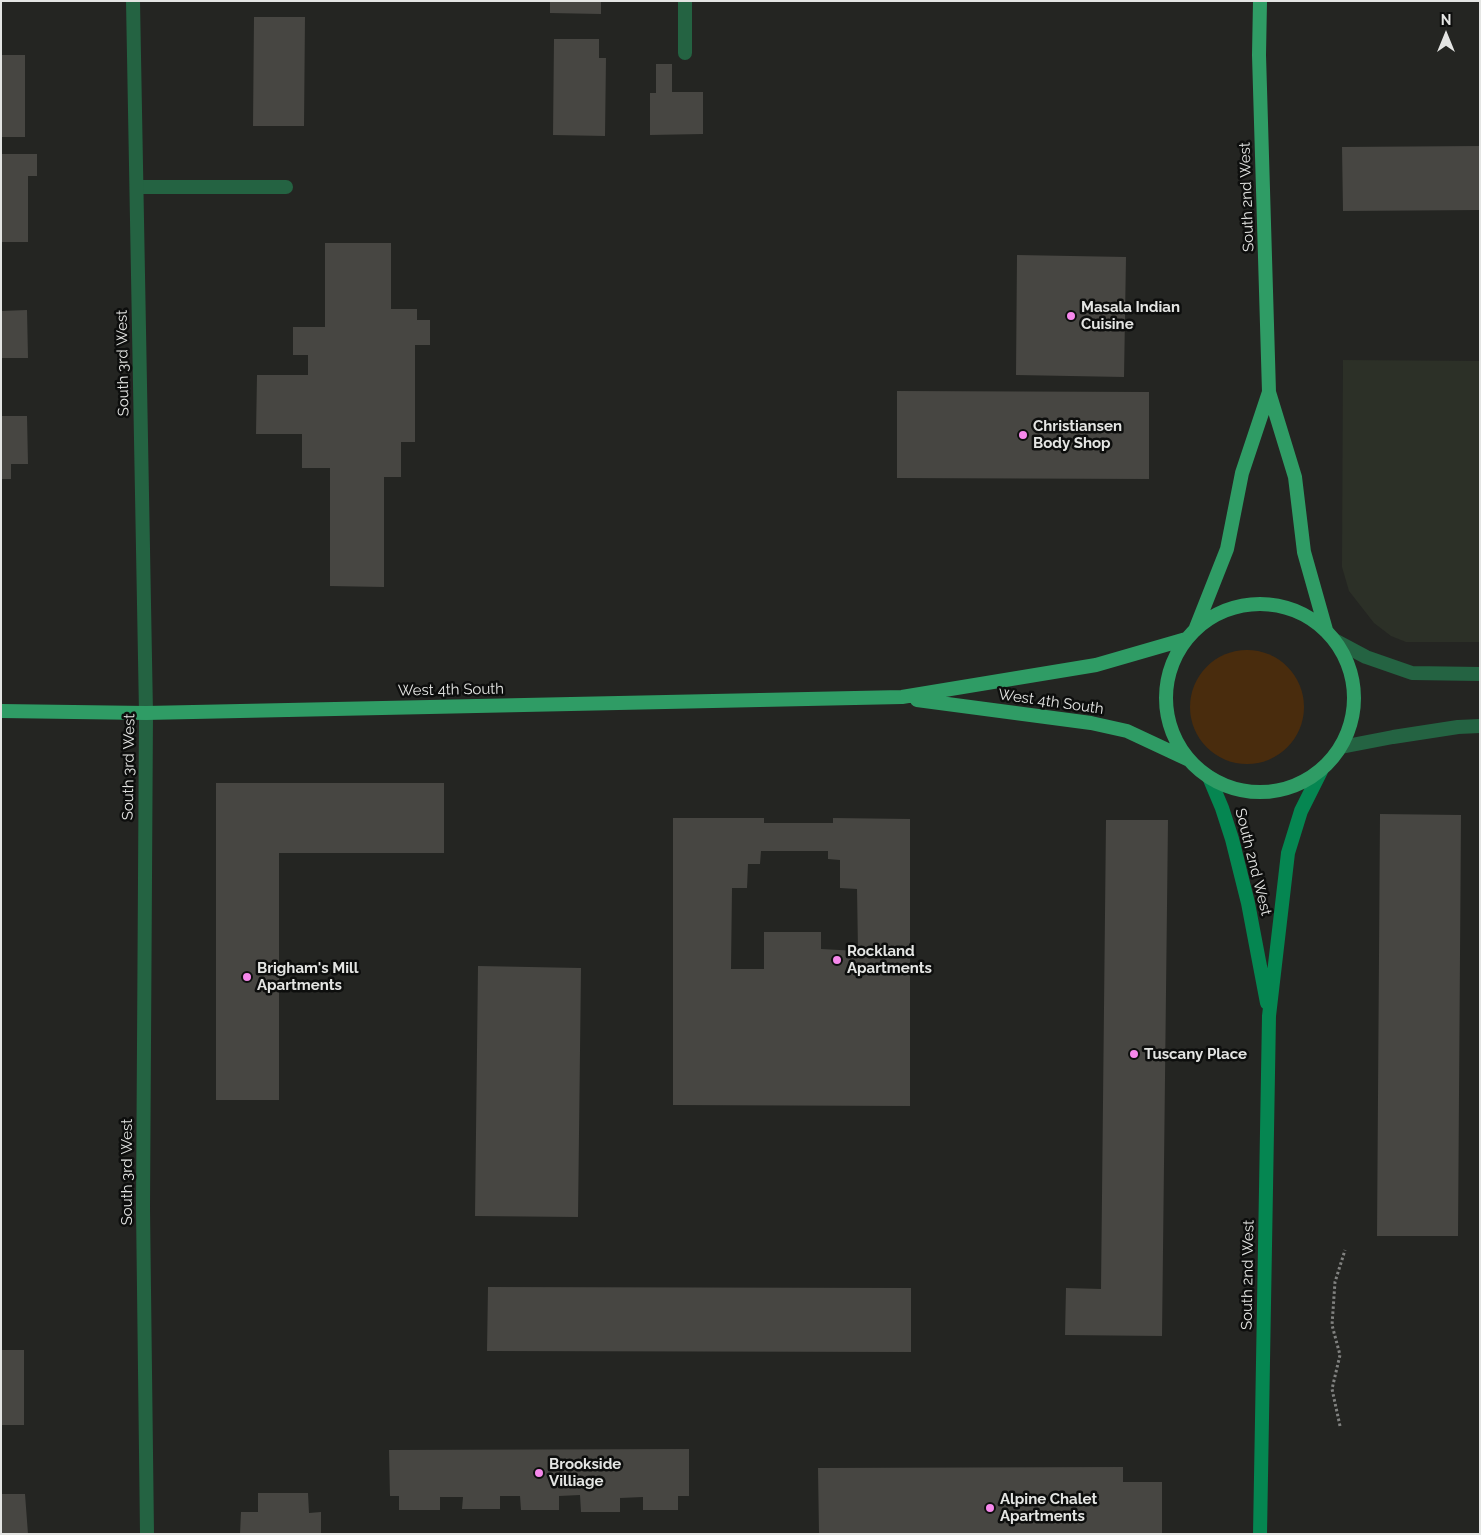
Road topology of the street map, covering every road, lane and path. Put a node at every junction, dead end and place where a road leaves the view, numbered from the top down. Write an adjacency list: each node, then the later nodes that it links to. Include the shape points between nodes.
1 (133, 1): 5 (street, South 3rd West)
2 (685, 1): 4 (street)
3 (1260, 1): 7 (main road, South 2nd West)
4 (685, 52)
5 (137, 187): 6 (street); 14 (street, South 3rd West)
6 (286, 187)
7 (1269, 392): 8 (main road, South 2nd West, via 1295,477 1304,552); 9 (main road, South 2nd West, via 1242,473 1227,549)
8 (1326, 630): 9 (main road, via 1307,615 1284,606 1260,603 1236,606 1214,615); 10 (main road)
9 (1190, 634): 12 (main road, West 4th South, via 1096,665); 17 (main road, via 1173,662 1166,687 1167,713 1174,738)
10 (1336, 641): 11 (street, via 1366,657 1412,673); 16 (main road, via 1350,666 1355,693 1352,721)
11 (1480, 674)
12 (902, 697): 14 (main road, West 4th South); 17 (main road, West 4th South, via 1092,723 1127,731)
13 (1, 711): 14 (main road, West 4th South)
14 (146, 713): 23 (street, South 3rd West, via 143,1208)
15 (1480, 726): 16 (street)
16 (1342, 747): 18 (main road)
17 (1189, 760): 19 (main road)
18 (1321, 771): 19 (main road, via 1295,786 1266,792 1236,789); 20 (main road, South 2nd West, via 1301,811 1288,853)
19 (1209, 777): 20 (main road, South 2nd West, via 1236,854)
20 (1269, 1016): 24 (main road, South 2nd West)
21 (1345, 1250): 22 (path, via 1335,1282 1332,1325 1340,1355 1332,1390)
22 (1340, 1426)
23 (147, 1534)
24 (1260, 1534)

